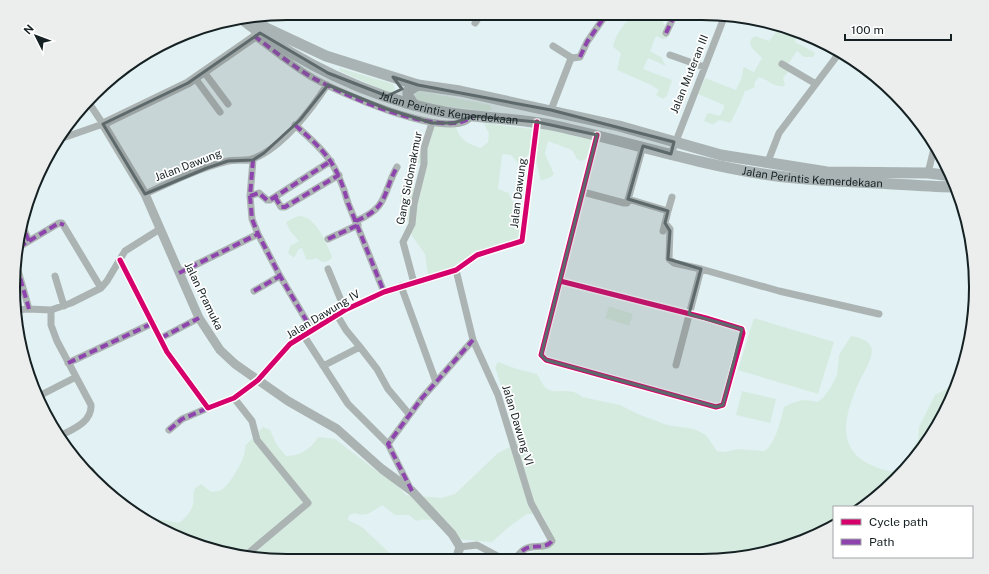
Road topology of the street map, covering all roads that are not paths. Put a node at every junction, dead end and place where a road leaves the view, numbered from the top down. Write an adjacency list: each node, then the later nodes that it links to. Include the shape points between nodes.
1 (477, 20): 7 (street)
2 (602, 20): 13 (street, via 580,57)
3 (672, 20): 8 (street)
4 (723, 21): 15 (street, Jalan Muteran III)
5 (256, 22): 17 (highway, Jalan Perintis Kemerdekaan, via 326,56)
6 (246, 23): 9 (highway, Jalan Perintis Kemerdekaan)
7 (475, 23)
8 (666, 34)
9 (257, 35): 16 (main road); 20 (street); 22 (highway, Jalan Perintis Kemerdekaan, via 328,73)
10 (553, 46): 13 (street)
11 (670, 55): 15 (street)
12 (837, 56): 19 (street)
13 (572, 58): 26 (street)
14 (782, 64): 19 (street)
15 (704, 67): 35 (street, Jalan Muteran III)
16 (204, 72): 18 (main road); 23 (street)
17 (393, 77): 21 (highway, Jalan Perintis Kemerdekaan); 22 (highway, via 399,84 398,92)
18 (195, 78): 27 (street); 31 (main road)
19 (816, 84): 41 (street, via 779,133)
20 (327, 85): 30 (street, via 387,109); 32 (street, via 316,102)
21 (418, 85): 24 (highway, via 408,91); 26 (highway, Jalan Perintis Kemerdekaan, via 460,90)
22 (387, 96): 24 (highway, Jalan Perintis Kemerdekaan)
23 (228, 104)
24 (414, 105): 28 (highway, Jalan Perintis Kemerdekaan)
25 (91, 106): 31 (street)
26 (551, 110): 35 (highway, Jalan Perintis Kemerdekaan)
27 (220, 112)
28 (474, 116): 29 (highway, Jalan Perintis Kemerdekaan); 30 (street, via 465,122 454,124)
29 (537, 122): 33 (highway, Jalan Perintis Kemerdekaan); 64 (street, Jalan Dawung, via 522,241 477,255)
30 (432, 123): 70 (street, Gang Sidomakmur, via 424,148 424,164 412,224 403,242)
31 (103, 124): 34 (street); 48 (main road, Jalan Pramuka)
32 (295, 125): 39 (street, via 278,143); 40 (street, via 319,145)
33 (597, 135): 36 (highway, Jalan Perintis Kemerdekaan); 47 (street)
34 (67, 137)
35 (674, 142): 37 (street); 41 (highway, Jalan Perintis Kemerdekaan, via 721,156)
36 (643, 146): 37 (highway, Jalan Perintis Kemerdekaan); 52 (street)
37 (671, 154): 46 (highway, Jalan Perintis Kemerdekaan, via 747,172 792,178)
38 (933, 154): 43 (street)
39 (253, 160): 48 (street, Jalan Dawung, via 228,161); 49 (street)
40 (331, 161): 44 (street); 50 (street)
41 (768, 164): 43 (highway, Jalan Perintis Kemerdekaan, via 838,173)
42 (397, 167): 54 (street, via 381,206)
43 (928, 173): 45 (highway, Jalan Perintis Kemerdekaan)
44 (339, 175): 50 (street, via 285,207 281,207); 54 (street)
45 (944, 175)
46 (950, 187)
47 (583, 192): 52 (street, via 624,203); 69 (street)
48 (145, 194): 55 (main road, Jalan Pramuka)
49 (250, 196): 50 (street, via 259,193 267,200); 57 (street, via 252,219)
50 (275, 197)
51 (672, 197): 53 (street)
52 (628, 199): 53 (street)
53 (668, 211): 63 (street, via 664,227 670,229 669,259 674,263)
54 (357, 223): 58 (street); 74 (street)
55 (160, 229): 61 (street, via 130,246); 65 (main road, Jalan Pramuka)
56 (26, 233): 59 (street)
57 (258, 234): 65 (street); 67 (street)
58 (328, 239)
59 (29, 241): 60 (street); 72 (street, via 62,223)
60 (23, 244)
61 (120, 260): 72 (street); 84 (street)
62 (328, 269): 79 (street, Jalan Dawung IV)
63 (701, 269): 80 (street); 81 (street, via 779,291)
64 (456, 270): 70 (street, Jalan Dawung IV); 88 (street, Jalan Dawung VI)
65 (179, 273): 83 (main road, Jalan Pramuka)
66 (55, 276): 75 (street)
67 (280, 276): 73 (street); 85 (street)
68 (20, 279): 76 (street)
69 (560, 281): 80 (street); 80 (street, via 541,350 541,355 546,360 720,407 725,400 742,329)
70 (414, 283): 71 (street, Jalan Dawung IV)
71 (401, 286): 74 (street, Jalan Dawung IV); 95 (street)
72 (102, 288): 75 (street)
73 (254, 291)
74 (384, 292): 79 (street, Jalan Dawung IV)
75 (64, 306): 78 (street)
76 (29, 309): 77 (street); 78 (street)
77 (21, 310)
78 (51, 310): 90 (street, via 51,325)
79 (345, 310): 82 (street, Jalan Dawung IV)
80 (689, 314): 91 (street)
81 (879, 314)
82 (337, 315): 85 (street, Jalan Dawung IV); 89 (street)
83 (199, 318): 87 (street); 94 (main road, Jalan Pramuka, via 220,350)
84 (153, 323): 87 (street); 90 (street)
85 (312, 330): 86 (street, Jalan Dawung IV)
86 (304, 336): 92 (street); 94 (street, Jalan Dawung IV, via 283,350)
87 (161, 338): 98 (street, via 172,360)
88 (473, 340): 95 (street); 108 (street, Jalan Dawung VI, via 498,395 531,503 552,541 542,547 526,548)
89 (360, 347): 92 (street); 99 (street, via 388,389)
90 (68, 363): 93 (street)
91 (676, 365)
92 (323, 366): 102 (street, via 350,407)
93 (76, 377): 96 (street); 101 (street, via 90,399 92,410 87,420)
94 (258, 380): 97 (street, Jalan Dawung IV); 103 (main road, Jalan Pramuka, via 288,401 337,429 382,469)
95 (436, 382): 99 (street)
96 (43, 394)
97 (234, 398): 98 (street, Jalan Dawung IV); 105 (street, via 252,421 258,440 308,503)
98 (208, 408): 100 (street, Jalan Dawung IV, via 182,419)
99 (409, 414): 102 (street)
100 (169, 430)
101 (64, 434)
102 (388, 444): 103 (street)
103 (412, 491): 104 (main road, Jalan Pramuka, via 452,534)
104 (460, 548): 106 (main road); 107 (street, via 477,545)
105 (250, 552)
106 (458, 554)
107 (494, 554)
108 (520, 554)

